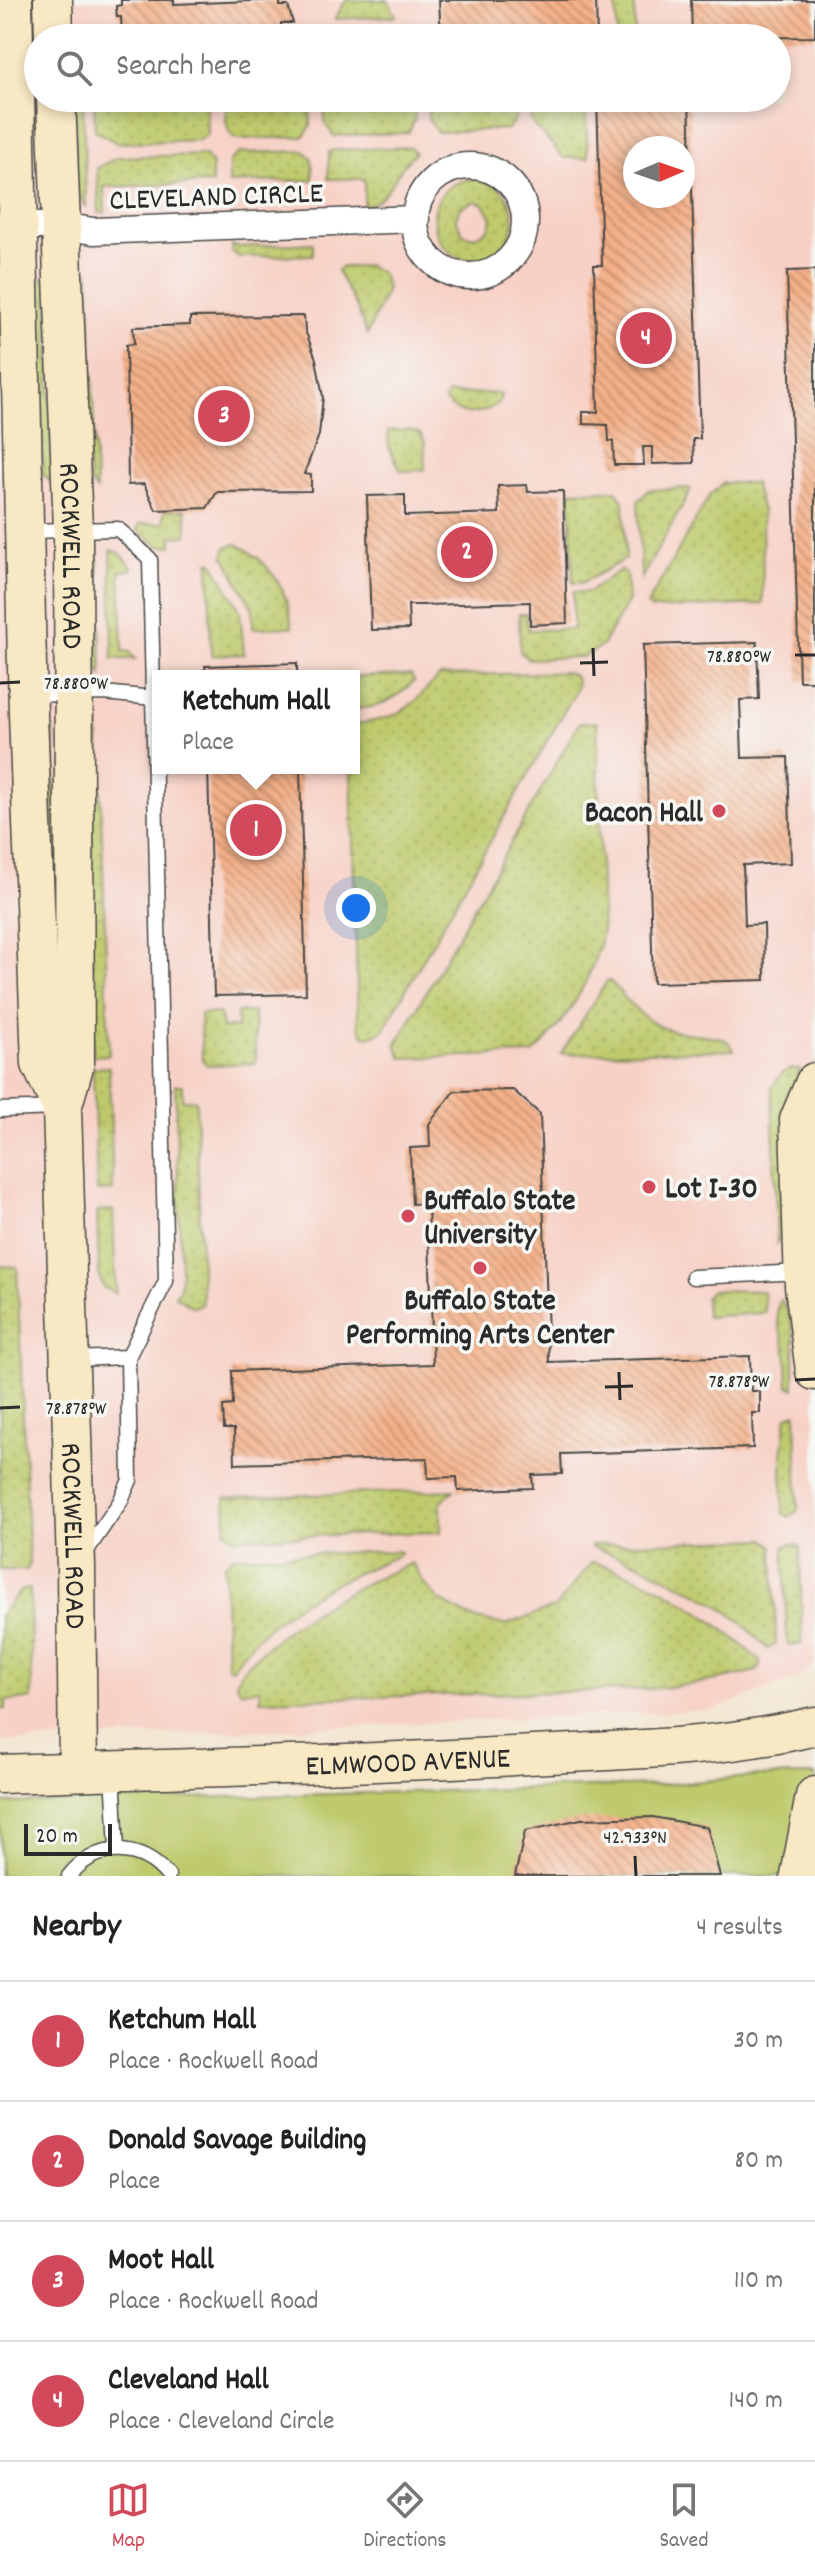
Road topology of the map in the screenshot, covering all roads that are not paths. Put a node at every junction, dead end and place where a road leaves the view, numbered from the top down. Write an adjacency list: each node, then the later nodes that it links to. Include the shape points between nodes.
1 (13, 0): 6 (street, ROCKWELL ROAD)
2 (53, 0): 3 (street)
3 (54, 24)
4 (57, 112): 7 (street, ROCKWELL ROAD)
5 (416, 219): 5 (street, via 422,248 433,262 466,276 485,275 513,256 526,220 514,186 483,167 465,166 432,181 421,195); 7 (street, CLEVELAND CIRCLE, via 93,231)
6 (10, 226): 7 (street, CLEVELAND CIRCLE); 9 (street, ROCKWELL ROAD)
7 (61, 226): 8 (street, ROCKWELL ROAD)
8 (73, 530): 9 (lane); 10 (lane, via 118,529 150,559); 11 (street, ROCKWELL ROAD)
9 (26, 531): 12 (street, ROCKWELL ROAD)
10 (153, 670)
11 (74, 694): 12 (lane); 13 (lane); 16 (street, ROCKWELL ROAD, via 75,1063)
12 (28, 695): 16 (street, ROCKWELL ROAD, via 41,1064)
13 (152, 698)
14 (156, 774): 20 (lane, via 166,1281)
15 (815, 1082): 18 (street, via 799,1120)
16 (62, 1108): 17 (lane); 21 (street, ROCKWELL ROAD)
17 (0, 1110)
18 (804, 1272): 19 (lane); 22 (street)
19 (693, 1277)
20 (128, 1357): 21 (lane); 23 (lane, via 130,1480)
21 (69, 1359): 23 (street, ROCKWELL ROAD)
22 (815, 1371)
23 (76, 1566): 25 (street, ROCKWELL ROAD)
24 (815, 1726): 25 (street, ELMWOOD AVENUE, via 703,1746)
25 (96, 1771): 26 (street, ELMWOOD AVENUE); 28 (lane)
26 (0, 1774)
27 (815, 1796): 31 (street)
28 (117, 1850): 29 (lane, via 83,1861); 30 (lane, via 143,1855)
29 (69, 1876)
30 (168, 1876)
31 (800, 1876)

